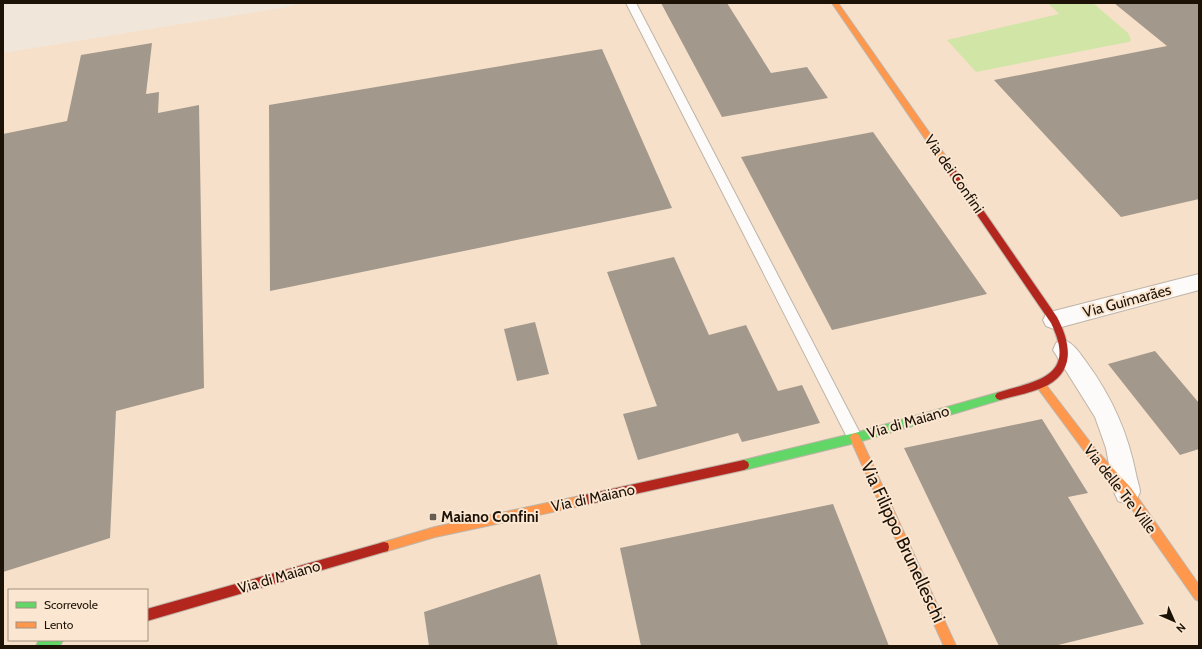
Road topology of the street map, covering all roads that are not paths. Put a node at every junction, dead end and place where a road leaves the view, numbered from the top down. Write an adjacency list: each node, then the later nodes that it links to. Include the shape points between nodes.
1 (631, 3): 7 (lane)
2 (835, 3): 4 (street, Via dei Confini)
3 (1199, 282): 4 (street, Via Guimarães)
4 (1054, 320): 5 (street, Via dei Confini)
5 (1064, 350): 6 (street, via 1062,363 1056,375); 8 (street, Via dei Confini, via 1091,388 1108,420 1117,445)
6 (1040, 384): 7 (street, Via di Maiano); 8 (street, Via delle Tre Ville, via 1092,453)
7 (855, 438): 10 (street, Via di Maiano, via 789,455 435,532); 13 (street, Via Filippo Brunelleschi)
8 (1127, 492): 9 (street, Via delle Tre Ville)
9 (1199, 595)
10 (148, 615)
11 (54, 641): 12 (street)
12 (42, 646)
13 (950, 646)

